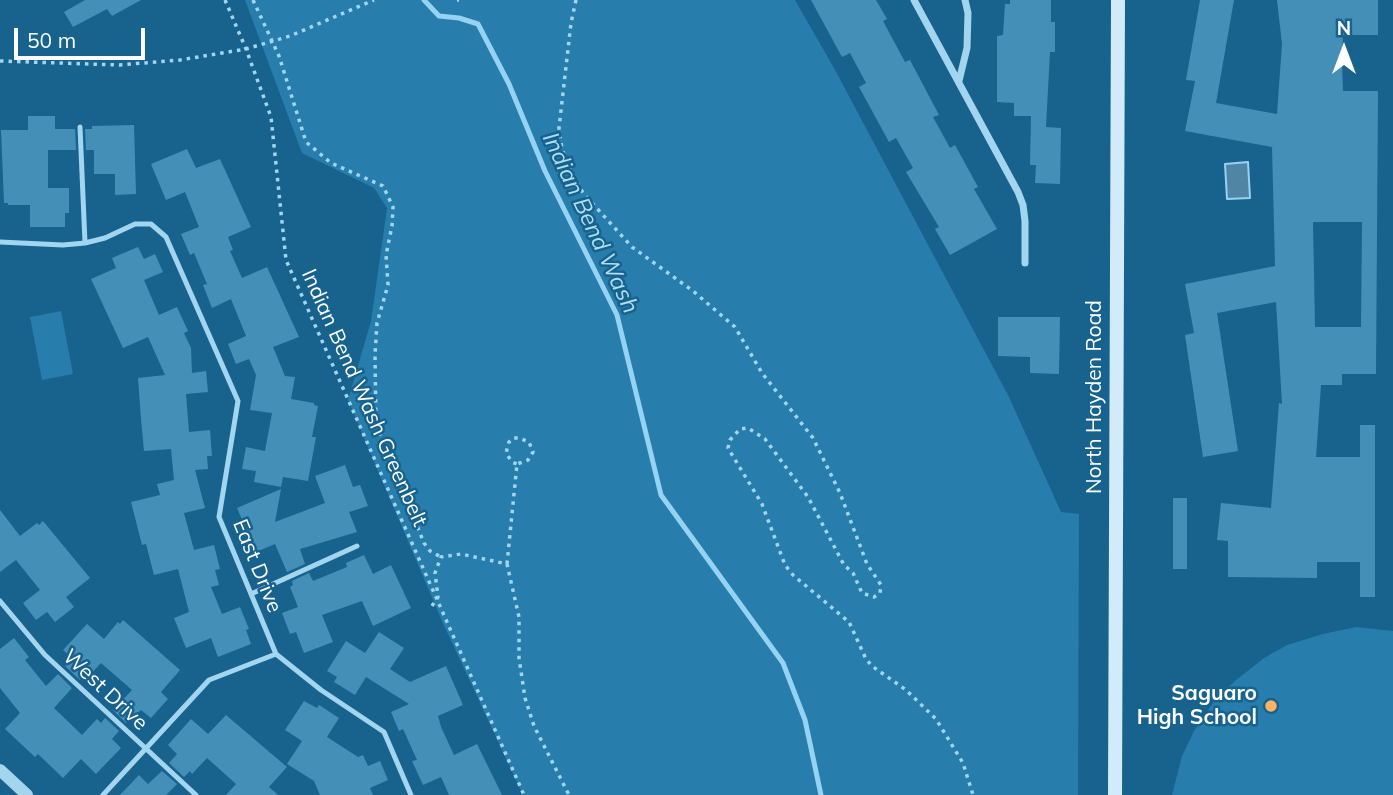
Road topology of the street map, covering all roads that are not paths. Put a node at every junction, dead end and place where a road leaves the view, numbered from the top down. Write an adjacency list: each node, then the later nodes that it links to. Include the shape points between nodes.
1 (914, 0): 4 (street)
2 (965, 0): 4 (street, via 967,48)
3 (1118, 0): 19 (main road, North Hayden Road)
4 (959, 82): 8 (street, via 1024,205)
5 (80, 127): 7 (lane)
6 (0, 242): 7 (lane)
7 (85, 243): 10 (lane, East Drive, via 135,224 151,224 166,237 238,401 219,517)
8 (1025, 263)
9 (357, 545): 10 (lane)
10 (251, 594): 12 (lane, East Drive)
11 (0, 601): 13 (lane, West Drive, via 46,655)
12 (276, 654): 13 (lane, via 209,680); 18 (lane, East Drive, via 384,732)
13 (145, 749): 16 (lane); 17 (lane, West Drive)
14 (0, 770): 15 (street)
15 (27, 795)
16 (103, 795)
17 (196, 795)
18 (411, 795)
19 (1115, 795)

